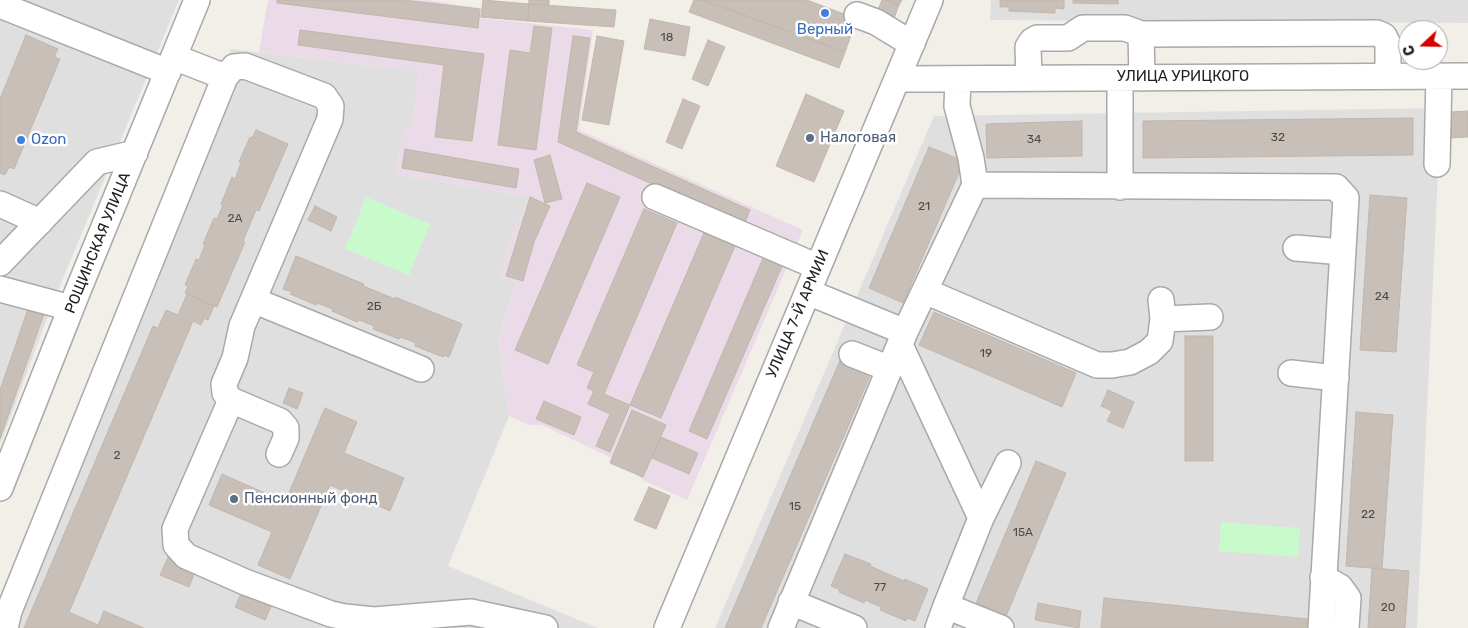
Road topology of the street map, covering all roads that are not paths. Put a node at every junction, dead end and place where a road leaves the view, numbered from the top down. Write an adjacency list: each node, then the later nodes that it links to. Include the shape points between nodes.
1 (197, 0): 7 (street, РОЩИНСКАЯ УЛИЦА)
2 (930, 0): 6 (street, УЛИЦА 7-Й АРМИИ)
3 (855, 6): 6 (street)
4 (5, 10): 7 (street)
5 (1142, 34): 9 (street, via 1377,33 1384,36 1388,44); 13 (street, via 1125,28 1083,28 1068,38 1037,38 1028,47); 14 (street)
6 (912, 44): 15 (street, УЛИЦА 7-Й АРМИИ)
7 (171, 65): 8 (street); 16 (street, РОЩИНСКАЯ УЛИЦА)
8 (225, 76): 30 (street, via 234,67 244,66 324,96 331,106 330,119); 48 (street, via 9,611)
9 (1388, 76): 10 (street, УЛИЦА УРИЦКОГО); 14 (street, УЛИЦА УРИЦКОГО)
10 (1439, 76): 11 (street, УЛИЦА УРИЦКОГО); 17 (street)
11 (1468, 76)
12 (958, 78): 13 (street, УЛИЦА УРИЦКОГО); 15 (street, УЛИЦА УРИЦКОГО); 18 (street, via 957,106)
13 (1029, 78): 14 (street, УЛИЦА УРИЦКОГО)
14 (1131, 78): 19 (street)
15 (898, 79): 26 (street, УЛИЦА 7-Й АРМИИ)
16 (135, 153): 22 (street, via 97,162); 31 (street, РОЩИНСКАЯ УЛИЦА)
17 (1437, 164)
18 (975, 185): 19 (street); 28 (street)
19 (1120, 186): 24 (street, via 1336,187 1346,198)
20 (655, 197): 26 (street)
21 (0, 204): 22 (street)
22 (40, 222): 25 (street)
23 (1296, 248): 24 (street)
24 (1343, 252): 38 (street)
25 (0, 263)
26 (818, 267): 29 (street, УЛИЦА 7-Й АРМИИ)
27 (0, 289): 31 (street)
28 (925, 291): 32 (street, via 1097,364 1130,362 1149,352 1160,341 1162,309); 33 (street)
29 (808, 292): 33 (street); 50 (street, УЛИЦА 7-Й АРМИИ)
30 (253, 300): 35 (street); 39 (street, via 224,384 225,393)
31 (71, 308): 42 (street, РОЩИНСКАЯ УЛИЦА)
32 (1210, 317)
33 (902, 338): 36 (street); 43 (street)
34 (852, 354): 36 (street)
35 (421, 369)
36 (890, 369): 45 (street)
37 (1291, 373): 38 (street)
38 (1336, 378): 44 (street)
39 (231, 400): 40 (street, via 280,421 286,428); 47 (street, via 175,529 176,545 186,556 331,614 374,620 471,612)
40 (280, 454)
41 (1008, 462): 43 (street)
42 (0, 488)
43 (981, 518): 46 (street)
44 (1324, 577): 54 (street); 55 (street, via 1340,587 1348,598)
45 (791, 602): 51 (street); 52 (street)
46 (942, 617): 53 (street)
47 (486, 622): 49 (street)
48 (5, 628)
49 (546, 628)
50 (667, 628)
51 (781, 628)
52 (854, 628)
53 (1001, 628)
54 (1321, 628)
55 (1346, 628)

